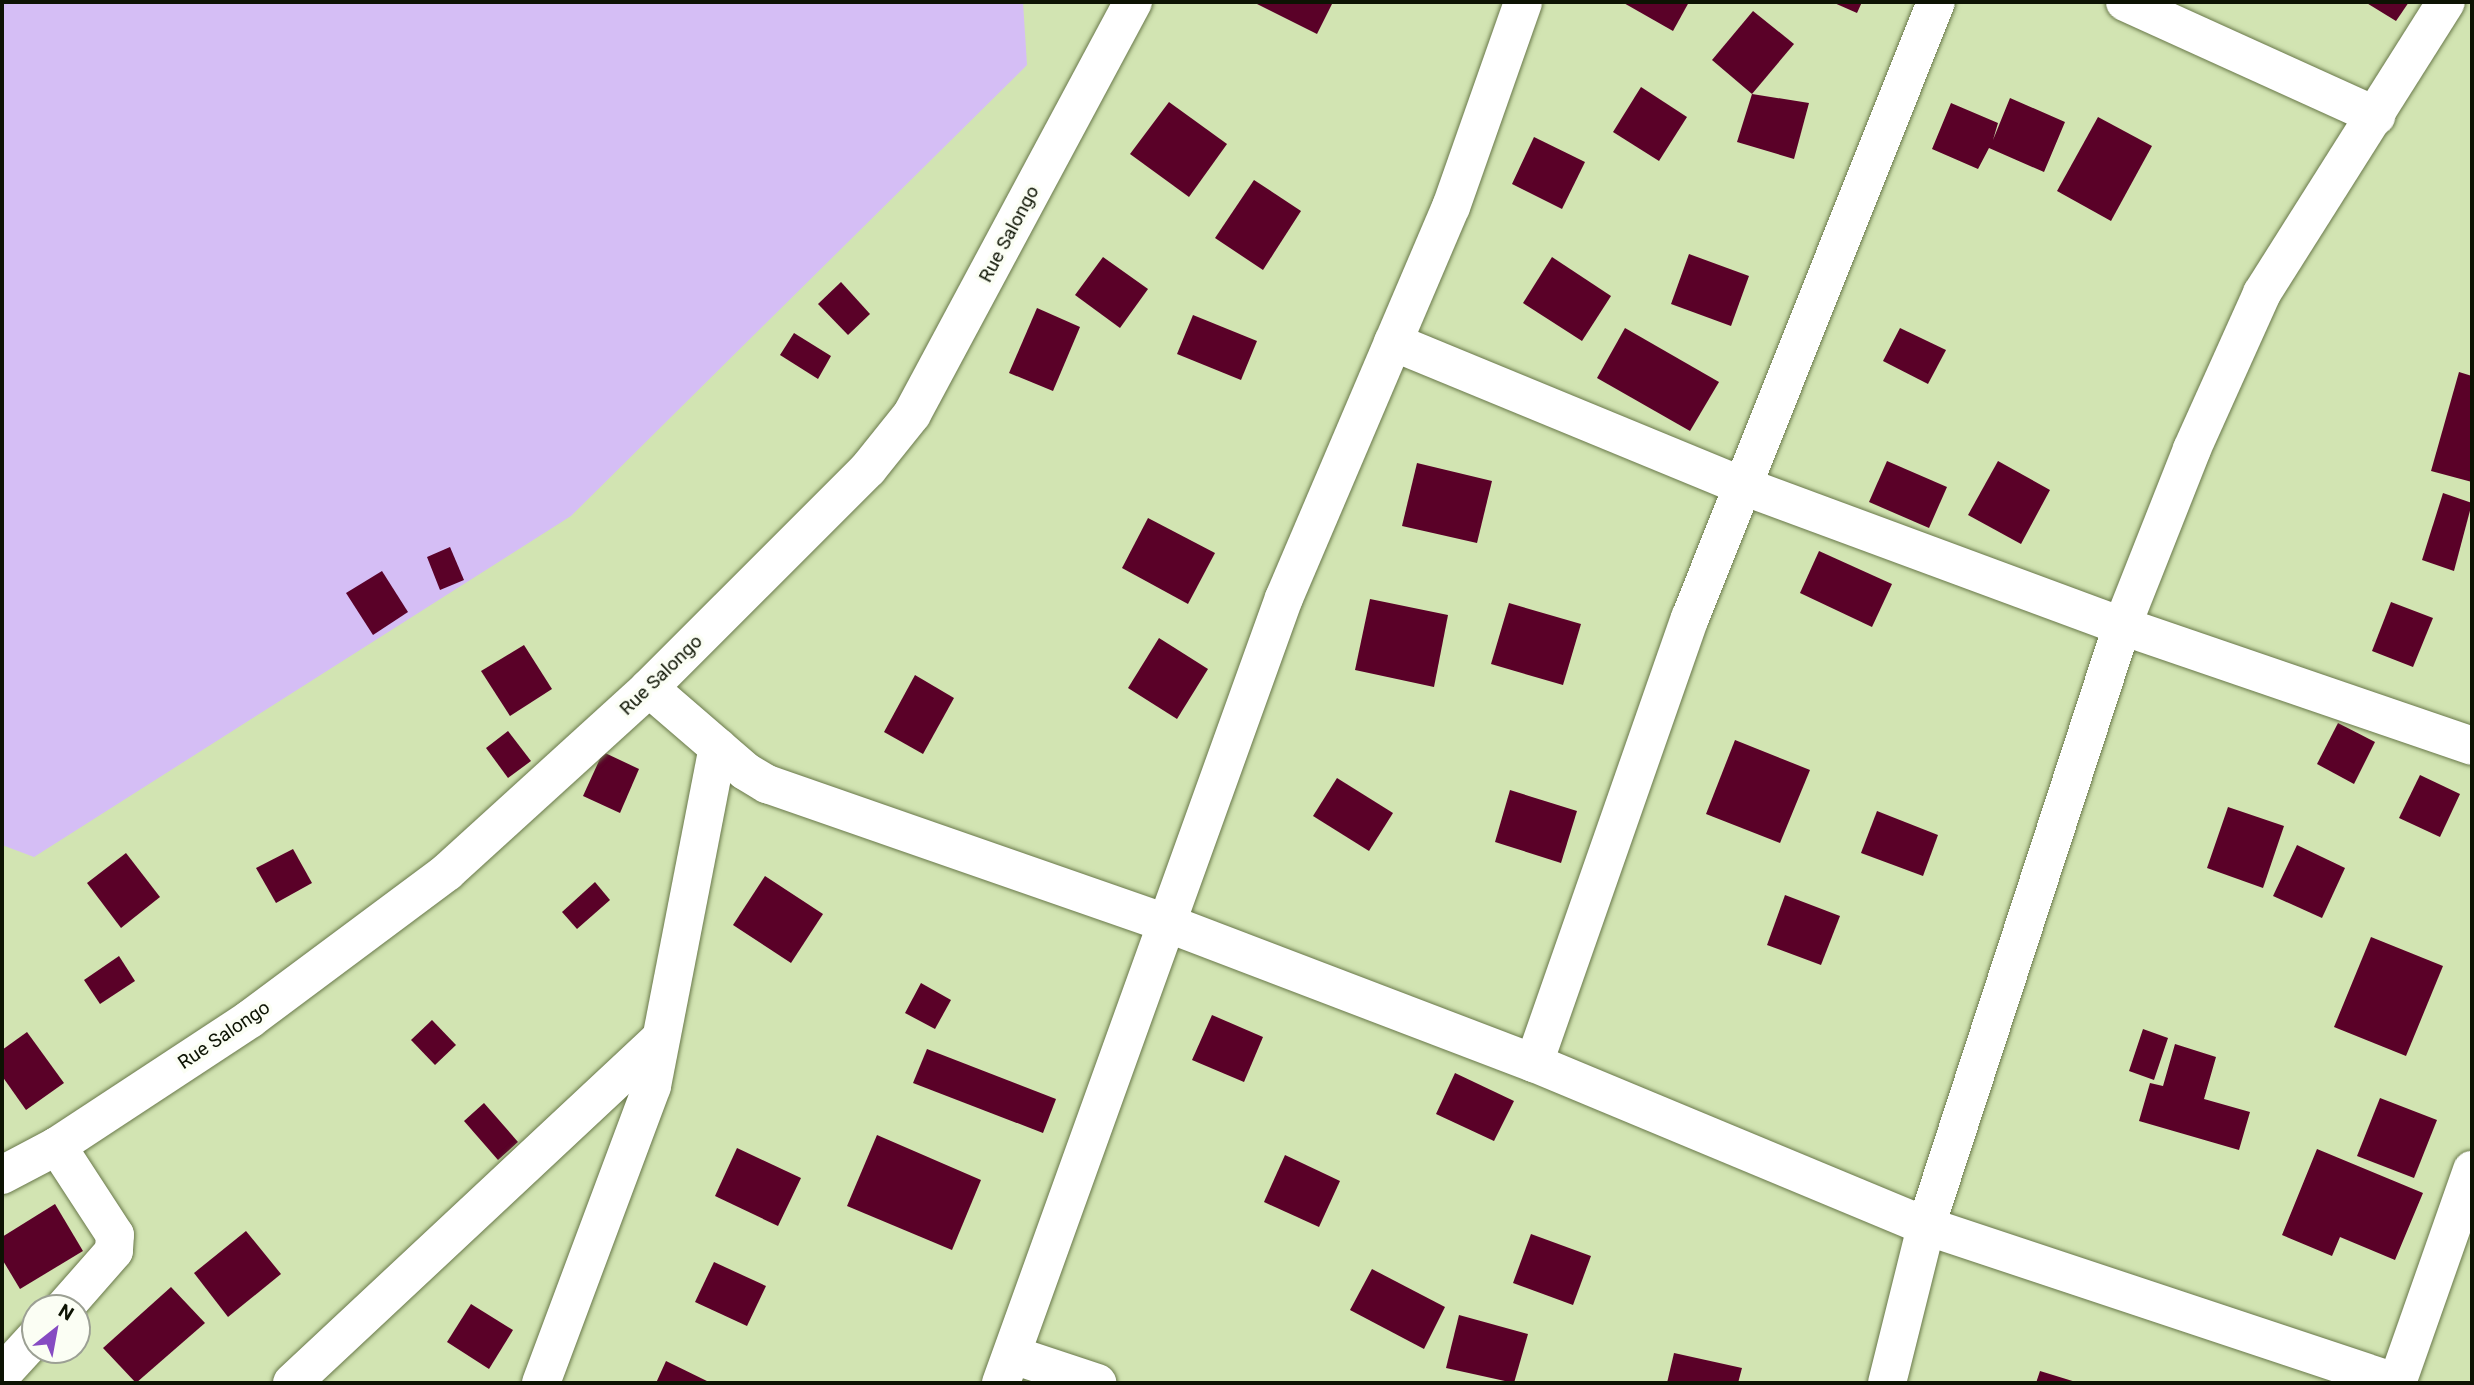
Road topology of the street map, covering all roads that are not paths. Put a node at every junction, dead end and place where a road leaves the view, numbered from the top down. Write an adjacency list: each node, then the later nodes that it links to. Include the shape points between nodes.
1 (1133, 2): 10 (street, Rue Salongo, via 912,414 868,469)
2 (1523, 2): 7 (street, via 1451,207)
3 (1936, 2): 8 (street)
4 (2125, 2): 6 (street)
5 (2446, 2): 6 (street)
6 (2376, 116): 9 (street, via 2249,318)
7 (1393, 342): 8 (street); 13 (street, via 1284,598)
8 (1743, 486): 9 (street); 15 (street, via 1690,618)
9 (2122, 626): 11 (street); 19 (street)
10 (649, 688): 12 (street); 16 (street, Rue Salongo, via 447,873 250,1018)
11 (2472, 746)
12 (718, 747): 13 (street, via 767,784); 14 (street)
13 (1164, 922): 15 (street); 22 (street)
14 (661, 1038): 24 (street); 25 (street, via 644,1111)
15 (1534, 1063): 19 (street)
16 (57, 1146): 18 (street, Rue Salongo); 20 (street, via 115,1235 114,1251)
17 (2472, 1170): 19 (street, via 2397,1383)
18 (2, 1175)
19 (1926, 1226): 27 (street)
20 (76, 1294)
21 (21, 1354): 23 (street)
22 (1007, 1369): 26 (street)
23 (2, 1374)
24 (292, 1383)
25 (541, 1383)
26 (1097, 1383)
27 (1887, 1383)

